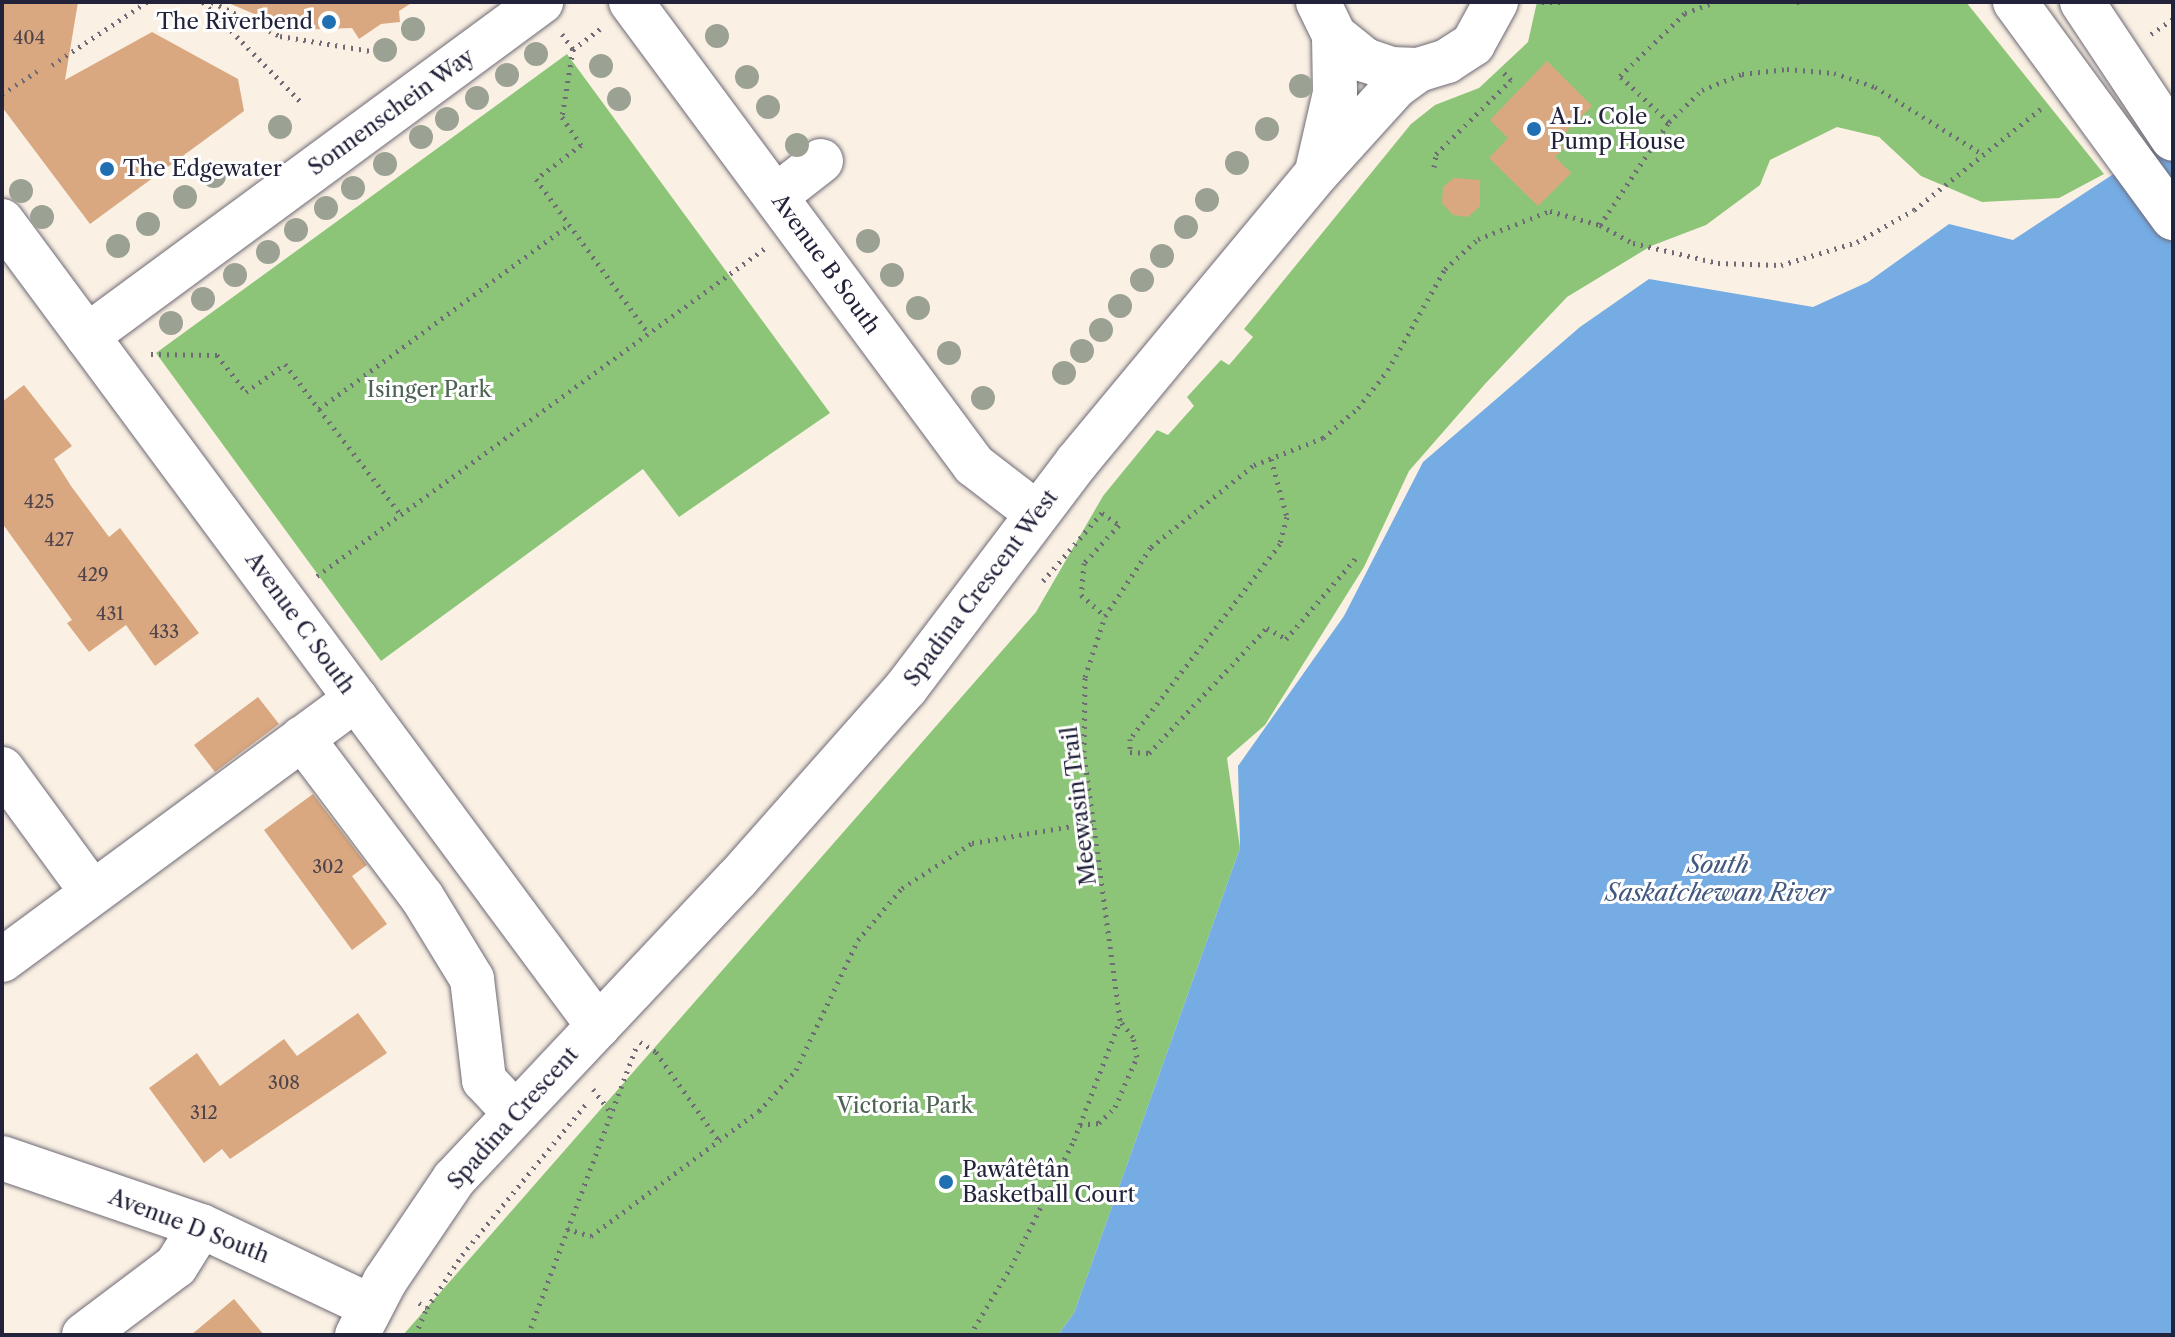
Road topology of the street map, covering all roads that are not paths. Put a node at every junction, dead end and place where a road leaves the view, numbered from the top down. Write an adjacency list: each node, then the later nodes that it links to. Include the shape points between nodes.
1 (541, 2): 14 (main road, Sonnenschein Way)
2 (1496, 2): 7 (main road, Spadina Crescent West, via 1473,44 1447,61)
3 (2015, 2): 12 (main road, bridge)
4 (2082, 2): 8 (main road, bridge)
5 (632, 3): 11 (main road, Avenue B South)
6 (1326, 19): 7 (main road, Spadina Crescent West, via 1365,60); 10 (main road, Spadina Crescent West, via 1335,93)
7 (1418, 70): 10 (main road, Spadina Crescent West, via 1396,86)
8 (2173, 139)
9 (821, 161): 11 (main road)
10 (1317, 173): 15 (main road, Spadina Crescent West)
11 (776, 196): 15 (main road, Avenue B South, via 974,465)
12 (2173, 218)
13 (2, 221): 14 (main road, Avenue C South)
14 (87, 336): 16 (main road, Avenue C South)
15 (1035, 512): 21 (main road, Spadina Crescent West, via 985,589 906,688)
16 (356, 699): 17 (main road); 21 (main road, Avenue C South)
17 (302, 738): 19 (main road); 22 (main road, via 422,897 472,979 484,1080)
18 (2, 769): 19 (main road)
19 (92, 892): 20 (main road)
20 (2, 960)
21 (598, 1026): 22 (main road, Spadina Crescent)
22 (513, 1111): 25 (main road, Spadina Crescent, via 454,1179)
23 (2, 1158): 24 (main road, Avenue D South)
24 (201, 1226): 25 (main road, Avenue D South); 26 (main road, via 176,1266)
25 (371, 1307)
26 (84, 1335)

